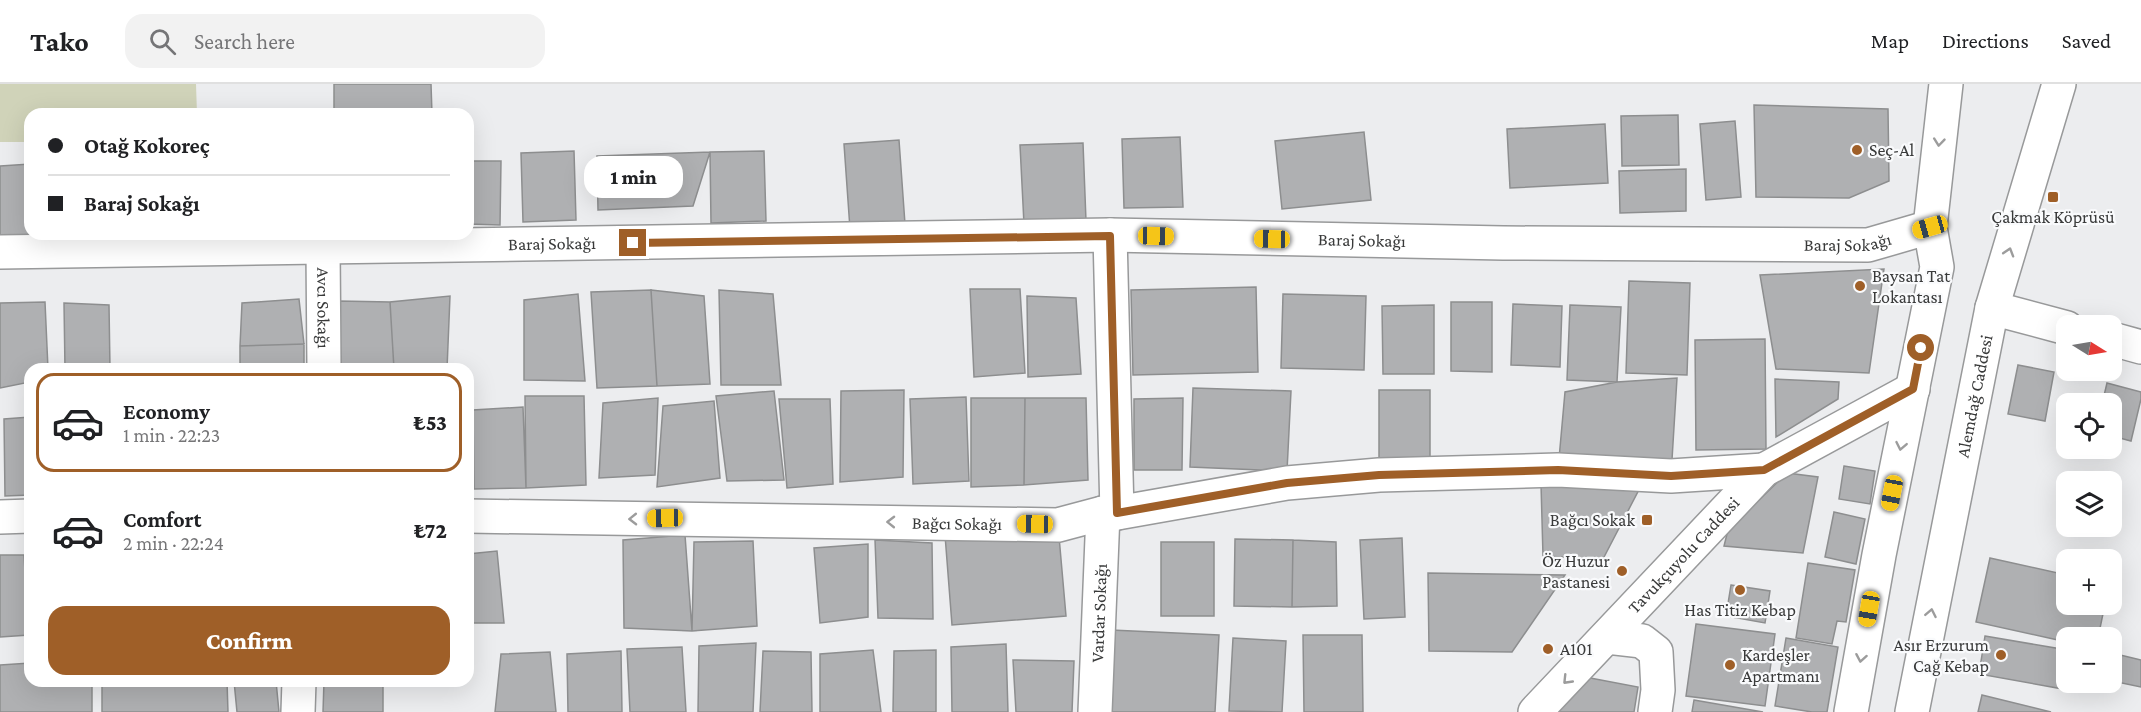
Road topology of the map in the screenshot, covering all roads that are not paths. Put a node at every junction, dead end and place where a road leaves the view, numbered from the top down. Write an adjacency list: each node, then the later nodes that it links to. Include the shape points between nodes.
1 (1946, 84): 3 (street, one-way to 3)
2 (2059, 84): 7 (street, Alemdağ Caddesi, one-way to 2)
3 (1930, 227): 4 (street, Baraj Sokağı, via 1868,245); 12 (street, via 1937,267)
4 (1110, 236): 5 (street, Baraj Sokağı); 14 (street, Vardar Sokağı)
5 (322, 248): 6 (street, Baraj Sokağı); 11 (street, Avcı Sokağı)
6 (0, 252)
7 (1992, 308): 8 (street); 25 (street, Alemdağ Caddesi, one-way to 7)
8 (2056, 325)
9 (2122, 341): 10 (street)
10 (2141, 346)
11 (324, 363)
12 (1913, 389): 13 (street, Tavukçuyolu Caddesi); 24 (street, one-way to 24)
13 (1764, 470): 14 (street, Bağcı Sokağı, via 1671,476 1558,470 1379,475 1287,483); 18 (street, Tavukçuyolu Caddesi)
14 (1110, 513): 16 (street, Bağcı Sokağı, one-way to 16, via 1058,525); 21 (street, Vardar Sokağı)
15 (24, 516): 17 (street)
16 (474, 516)
17 (0, 517)
18 (1608, 638): 22 (street, Tavukçuyolu Caddesi, one-way to 22); 23 (street, via 1642,641 1656,652)
19 (299, 687): 20 (street)
20 (298, 712)
21 (1095, 712)
22 (1535, 712)
23 (1655, 712)
24 (1851, 712)
25 (1912, 712)

